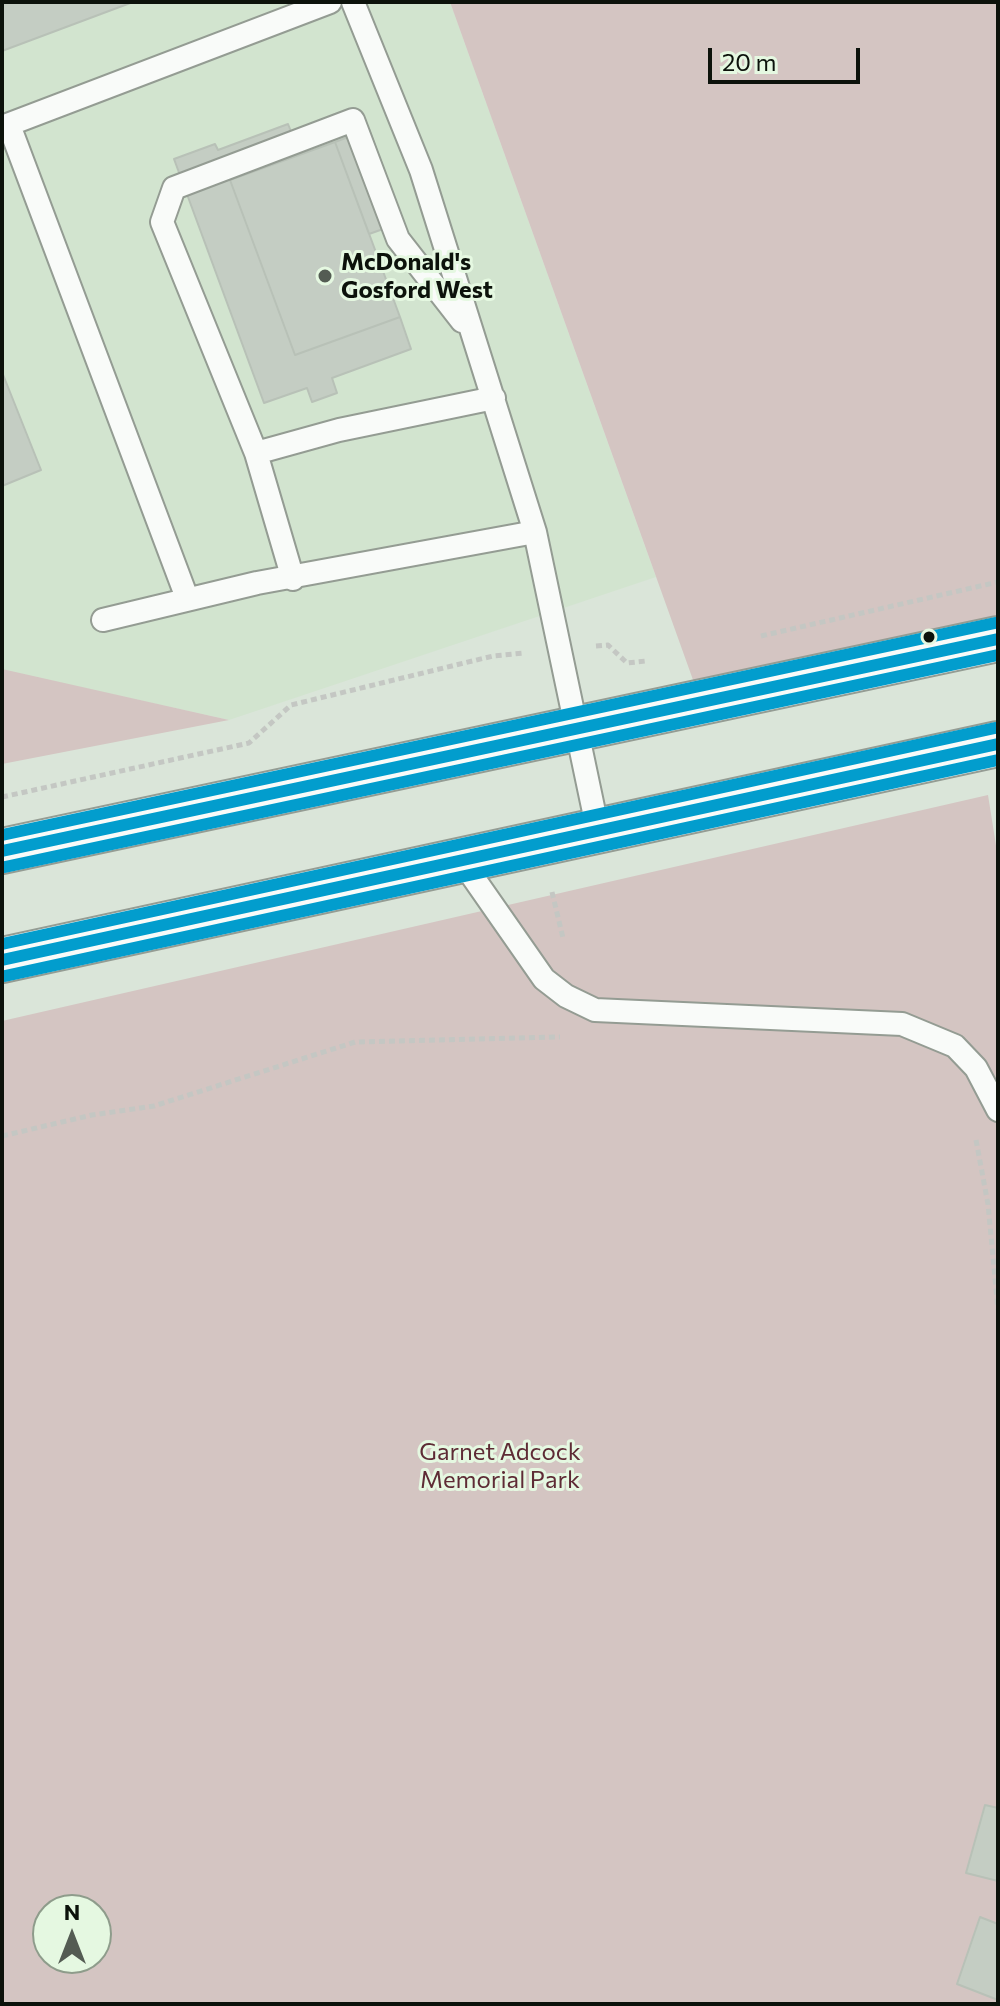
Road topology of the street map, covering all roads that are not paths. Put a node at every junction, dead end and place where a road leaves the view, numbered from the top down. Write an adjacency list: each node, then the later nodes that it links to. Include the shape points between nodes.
1 (330, 2): 3 (lane)
2 (353, 2): 4 (lane, via 421,170)
3 (6, 126): 9 (lane)
4 (471, 333): 5 (lane); 6 (lane, via 398,239 353,120 174,188 162,222)
5 (494, 398): 6 (lane); 7 (lane)
6 (256, 453): 8 (lane)
7 (535, 532): 8 (lane); 12 (lane)
8 (293, 579): 9 (lane)
9 (187, 598): 10 (lane)
10 (103, 620)
11 (998, 639): 12 (highway)
12 (576, 730): 14 (lane); 15 (highway)
13 (998, 744): 14 (highway)
14 (598, 831): 16 (highway)
15 (2, 851)
16 (461, 860): 17 (highway); 18 (lane, via 544,979 595,1010 902,1024 955,1046 976,1068)
17 (2, 960)
18 (998, 1110)

